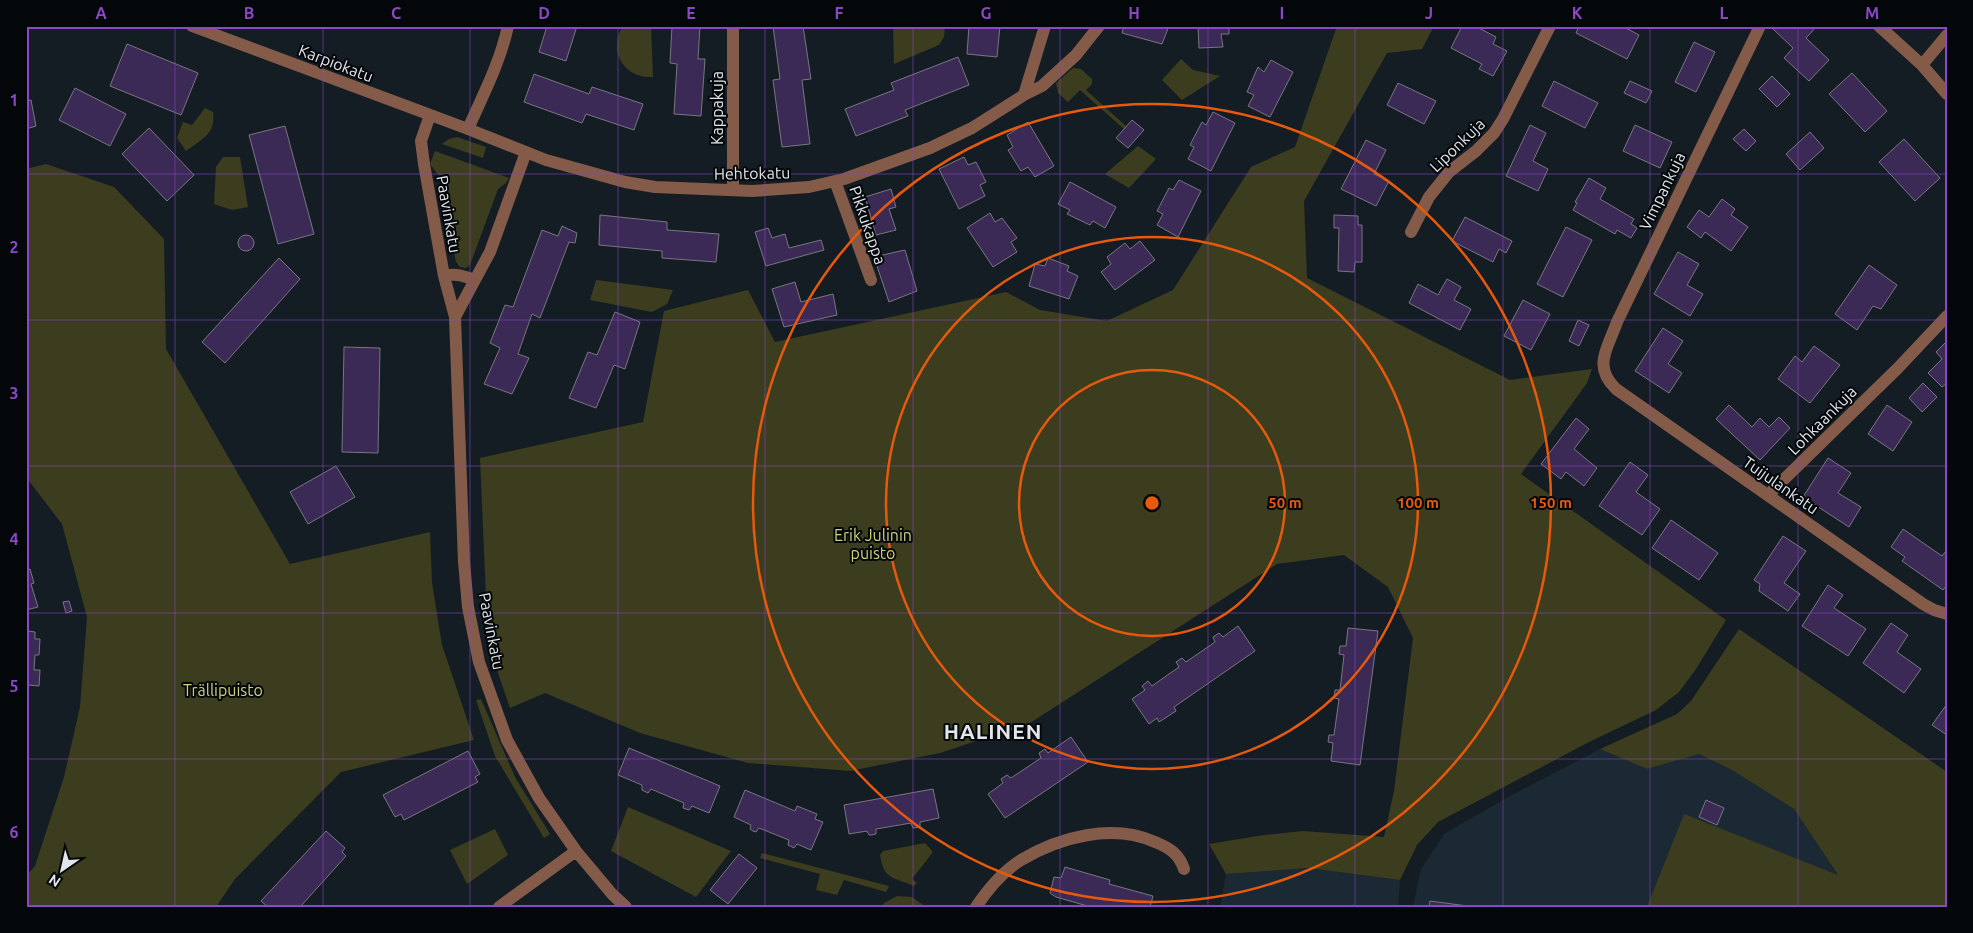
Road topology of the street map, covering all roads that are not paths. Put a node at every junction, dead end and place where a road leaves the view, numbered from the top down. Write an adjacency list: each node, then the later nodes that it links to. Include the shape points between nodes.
1 (192, 26): 13 (street, Karpiokatu)
2 (508, 26): 14 (street, via 492,78)
3 (733, 26): 17 (street, Kappakuja)
4 (1044, 26): 12 (street)
5 (1099, 26): 12 (street, Hehtokatu, via 1062,69 1042,86)
6 (1550, 26): 18 (street, Liponkuja, via 1504,119 1494,133 1449,172 1429,197)
7 (1760, 26): 24 (street, Vimpankuja, via 1617,322 1603,361)
8 (1879, 26): 10 (street)
9 (1947, 35): 10 (street)
10 (1922, 65): 11 (street)
11 (1947, 94)
12 (1024, 95): 16 (street, Hehtokatu, via 972,128 930,148)
13 (430, 116): 14 (street, Karpiokatu); 19 (street, Paavinkatu, via 421,141)
14 (468, 130): 15 (street, Hehtokatu)
15 (526, 152): 17 (street, Hehtokatu, via 602,176 655,187); 20 (street, Paavinkatu, via 490,252)
16 (835, 181): 17 (street, Hehtokatu, via 781,190); 21 (street, Pikkukappa)
17 (733, 190)
18 (1411, 232)
19 (444, 276): 20 (street, via 453,274); 23 (street, Paavinkatu)
20 (475, 280): 23 (street, Paavinkatu)
21 (870, 280)
22 (1947, 316): 25 (street, Lohkaankuja)
23 (455, 318): 27 (street, Paavinkatu, via 464,562 468,607 480,662 518,762)
24 (1604, 373): 25 (street, Tuijulankatu, via 1616,389)
25 (1768, 495): 26 (street, Tuijulankatu, via 1923,604)
26 (1947, 614)
27 (576, 851): 29 (street); 30 (street, Paavinkatu)
28 (1184, 869): 31 (street, via 1180,858 1171,850 1148,839 1112,832 1077,837 1021,860 1003,874)
29 (498, 907)
30 (626, 907)
31 (976, 907)

